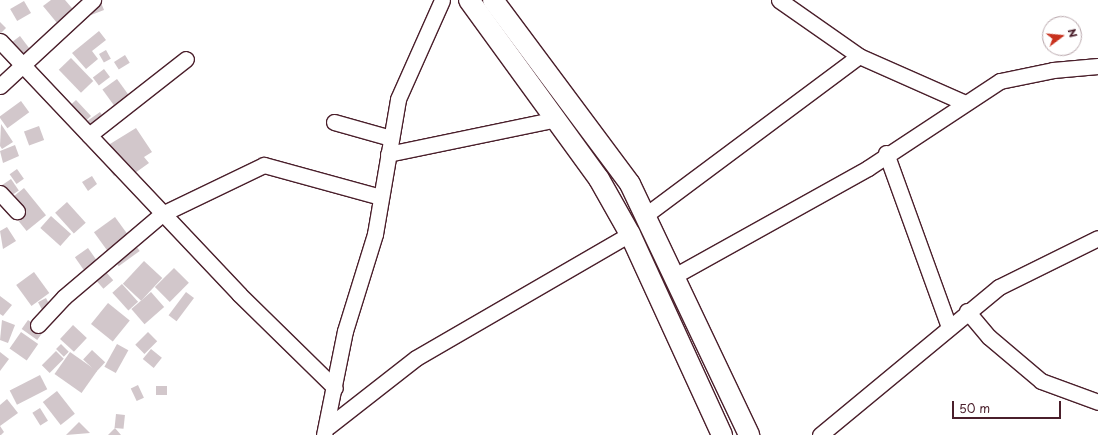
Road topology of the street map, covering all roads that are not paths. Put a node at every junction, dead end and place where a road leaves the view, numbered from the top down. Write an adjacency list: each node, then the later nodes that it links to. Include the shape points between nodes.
1 (93, 0): 9 (street)
2 (442, 0): 16 (street, via 398,99)
3 (469, 0): 13 (main road)
4 (493, 0): 23 (main road, via 610,156)
5 (779, 0): 7 (street)
6 (0, 41): 9 (street)
7 (859, 56): 12 (street); 23 (street)
8 (186, 58): 15 (street)
9 (22, 64): 11 (street); 15 (street)
10 (1098, 66): 12 (street, via 1053,70 1000,81)
11 (0, 86)
12 (963, 102): 17 (street)
13 (557, 120): 18 (street); 24 (main road, via 599,179)
14 (334, 122): 16 (street)
15 (89, 135): 22 (street)
16 (391, 138): 18 (street)
17 (886, 153): 26 (street, via 868,168); 29 (street)
18 (388, 154): 20 (street)
19 (0, 193): 21 (street)
20 (381, 197): 22 (street, via 264,165); 30 (street, via 375,234 345,332)
21 (17, 211)
22 (162, 214): 28 (street, via 64,296); 30 (street)
23 (647, 214): 26 (main road)
24 (630, 234): 32 (street, via 416,358); 33 (main road)
25 (1098, 238): 27 (street, via 999,287)
26 (676, 275): 34 (main road)
27 (967, 311): 29 (street); 31 (street, via 989,337 1041,381)
28 (38, 325)
29 (949, 327): 35 (street)
30 (335, 388): 32 (street)
31 (1098, 402)
32 (327, 430)
33 (722, 435)
34 (749, 435)
35 (820, 435)

